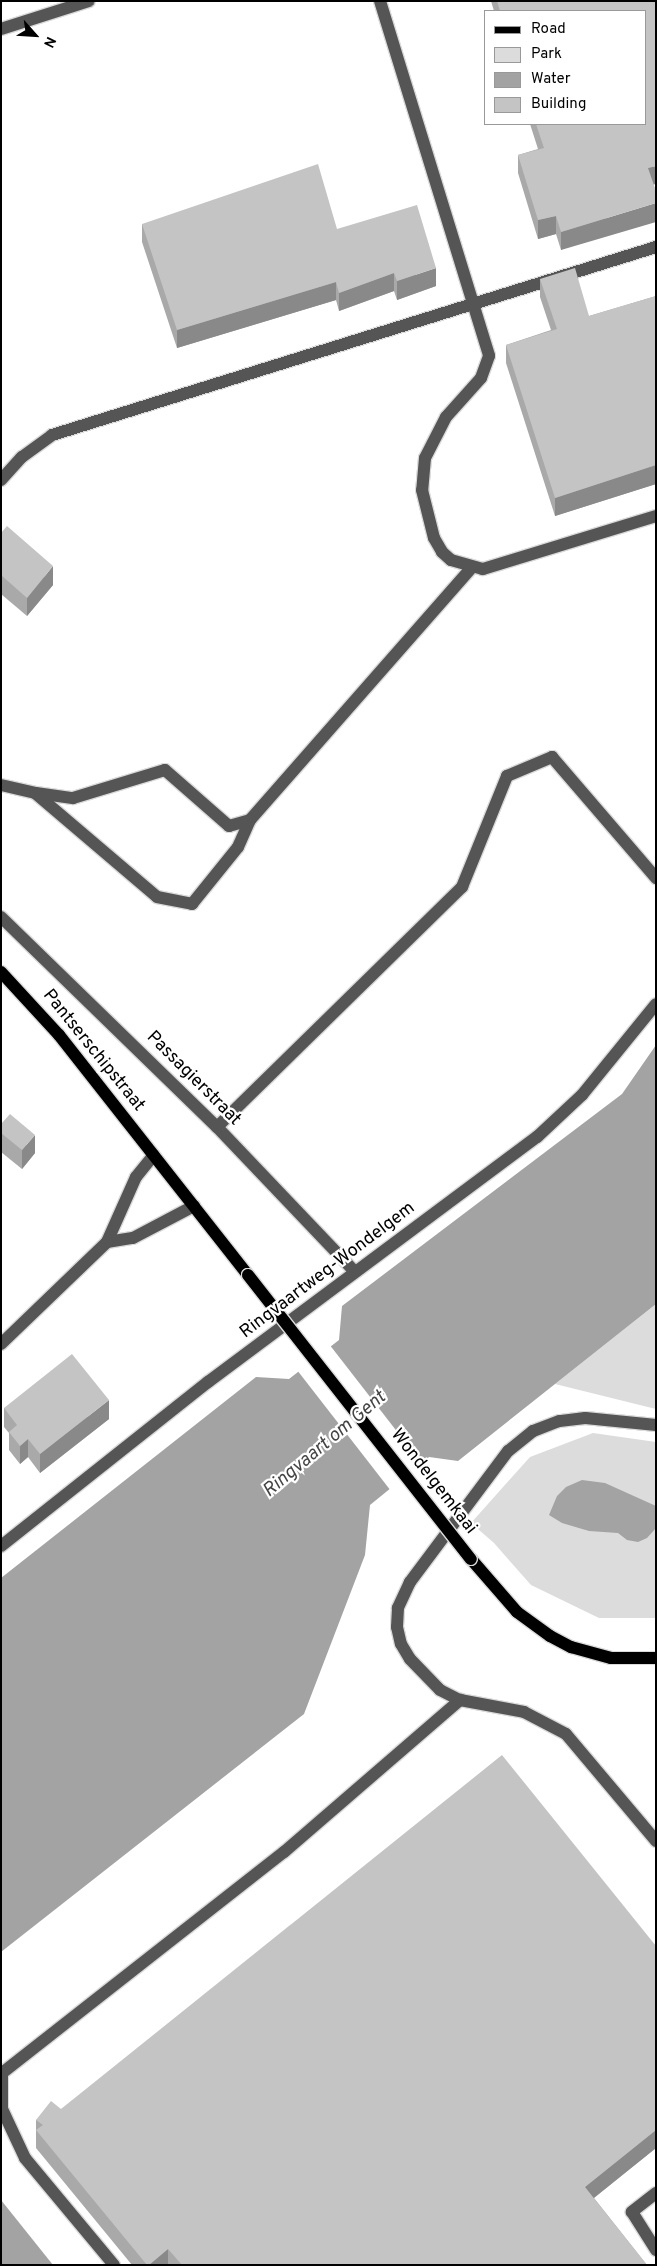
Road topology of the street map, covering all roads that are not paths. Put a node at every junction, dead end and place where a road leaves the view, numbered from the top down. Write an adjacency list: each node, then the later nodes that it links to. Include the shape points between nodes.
1 (89, 1): 3 (street)
2 (380, 1): 5 (street)
3 (1, 29)
4 (656, 247): 5 (street)
5 (473, 304): 6 (street, via 52,435 22,457); 8 (street, via 488,356 487,367 436,433 422,474 434,538 451,560)
6 (1, 480)
7 (656, 516): 8 (street, via 496,567)
8 (472, 567): 11 (street)
9 (1, 785): 10 (street)
10 (36, 793): 11 (street, via 74,798 165,770 229,826); 11 (street, via 157,897 192,904 238,847)
11 (250, 820)
12 (656, 878): 16 (street, via 552,757 507,776 462,887)
13 (1, 917): 16 (street, Passagierstraat)
14 (1, 972): 17 (main road, Pantserschipstraat, via 59,1035)
15 (656, 1004): 20 (street, Ringvaartweg-Wondelgem, via 582,1096 537,1137)
16 (217, 1127): 20 (street, Passagierstraat)
17 (154, 1155): 18 (main road, Wondelgemkaai); 19 (street, via 136,1177)
18 (194, 1206): 19 (street, via 133,1238); 24 (main road, Wondelgemkaai, bridge, via 470,1559 517,1612 571,1647 611,1658)
19 (107, 1242): 21 (street)
20 (355, 1272): 23 (street, Ringvaartweg-Wondelgem, via 208,1382)
21 (1, 1344)
22 (656, 1425): 25 (street, via 585,1418 559,1421 533,1431 508,1451 410,1582 398,1608 401,1644 410,1659 440,1690)
23 (1, 1546)
24 (656, 1658)
25 (460, 1700): 26 (street, via 524,1712 566,1734); 29 (street, via 284,1852 2,2073 2,2109 25,2158)
26 (656, 1841)
27 (656, 2193): 28 (street, via 632,2212)
28 (656, 2250)
29 (114, 2265)

